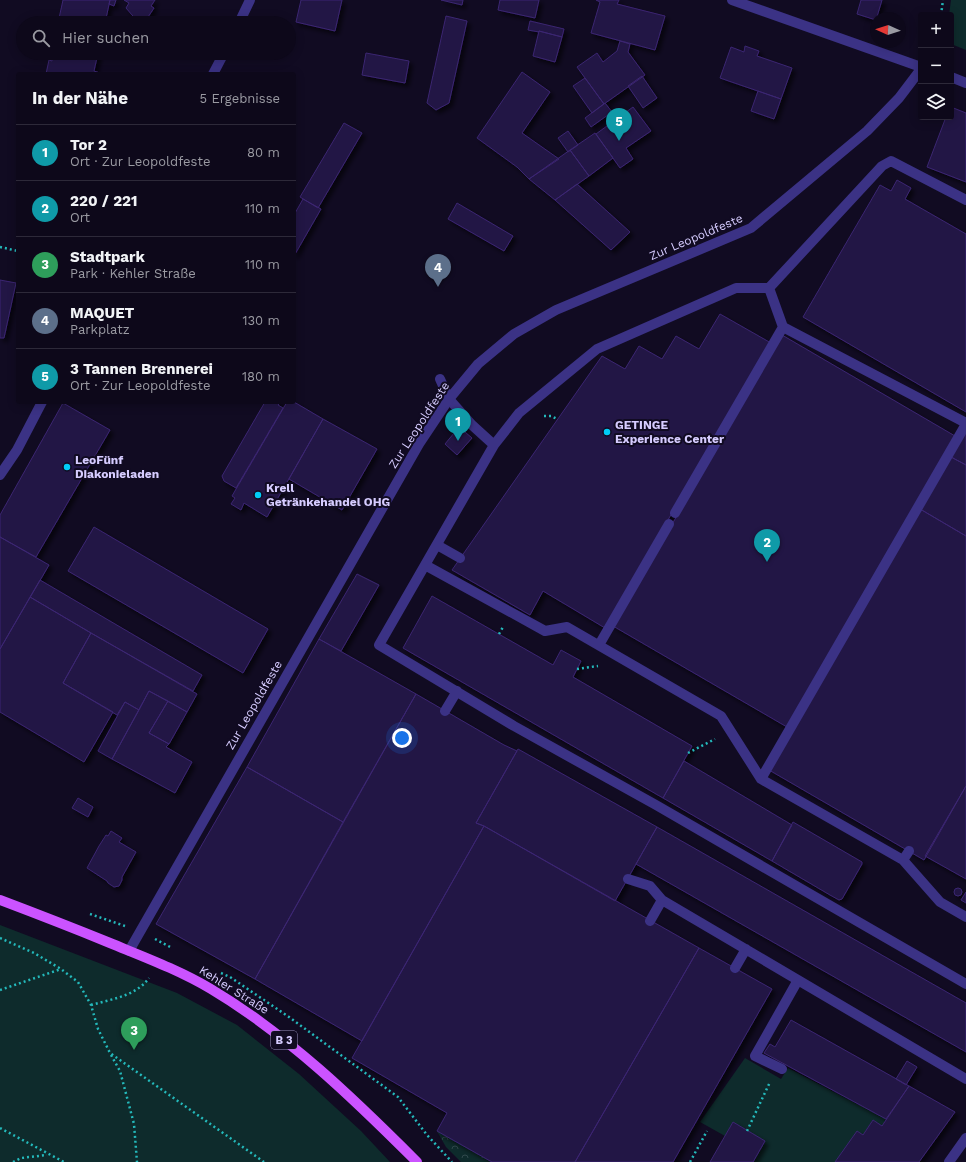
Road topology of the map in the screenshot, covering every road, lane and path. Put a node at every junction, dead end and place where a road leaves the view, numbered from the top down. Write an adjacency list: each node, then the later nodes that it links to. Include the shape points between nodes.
1 (250, 0): 5 (street)
2 (732, 0): 7 (street)
3 (943, 0): 4 (path)
4 (941, 12)
5 (242, 16)
6 (220, 60): 8 (street)
7 (918, 67)
8 (214, 72)
9 (918, 72): 18 (street, Zur Leopoldfeste, via 899,98 867,131 751,228 556,310 514,334 478,364)
10 (954, 78): 11 (street)
11 (966, 83)
12 (966, 200): 15 (street, via 891,161 882,166)
13 (0, 247): 14 (path)
14 (16, 251)
15 (769, 288): 16 (street); 23 (street, via 736,288 596,349 519,413)
16 (784, 326): 22 (street); 25 (street)
17 (440, 379): 18 (street)
18 (449, 399): 23 (street); 45 (street, Zur Leopoldfeste, via 419,444)
19 (41, 404): 24 (street, via 17,450)
20 (551, 416): 21 (path)
21 (558, 419)
22 (966, 423): 35 (street)
23 (494, 445): 27 (street)
24 (0, 475)
25 (675, 513)
26 (669, 524): 30 (street)
27 (437, 545): 28 (street); 29 (street)
28 (460, 558)
29 (425, 565): 30 (street, via 545,631 567,627); 31 (street, via 379,646)
30 (599, 645): 33 (street, via 721,716)
31 (457, 691): 32 (street); 50 (street)
32 (445, 711)
33 (730, 732): 34 (path); 35 (street)
34 (688, 753)
35 (761, 779): 37 (street)
36 (909, 851): 37 (street)
37 (903, 860): 41 (street, via 940,902)
38 (628, 879): 40 (street, via 650,886)
39 (0, 900): 45 (main road, Kehler Straße / B 3)
40 (662, 900): 42 (street); 44 (street)
41 (966, 917)
42 (650, 921)
43 (0, 938): 48 (path)
44 (746, 949): 47 (street); 49 (street)
45 (129, 950): 46 (main road, Kehler Straße / B 3)
46 (160, 963): 52 (path, via 144,985 136,991); 65 (main road, Kehler Straße / B 3, via 210,988 288,1042 368,1113)
47 (735, 968)
48 (62, 969): 51 (path); 52 (path, via 78,982)
49 (798, 980): 54 (street, via 755,1056); 55 (street)
50 (966, 984)
51 (0, 990)
52 (91, 1005): 53 (path, via 98,1029)
53 (110, 1053): 63 (path, via 120,1071 134,1124); 64 (path)
54 (779, 1068): 58 (path)
55 (966, 1079)
56 (0, 1128): 60 (path)
57 (707, 1131): 66 (path)
58 (747, 1131)
59 (966, 1138): 67 (street)
60 (48, 1155): 61 (path, via 21,1158); 62 (path)
61 (13, 1162)
62 (64, 1162)
63 (137, 1162)
64 (264, 1162)
65 (417, 1162)
66 (690, 1162)
67 (949, 1162)

